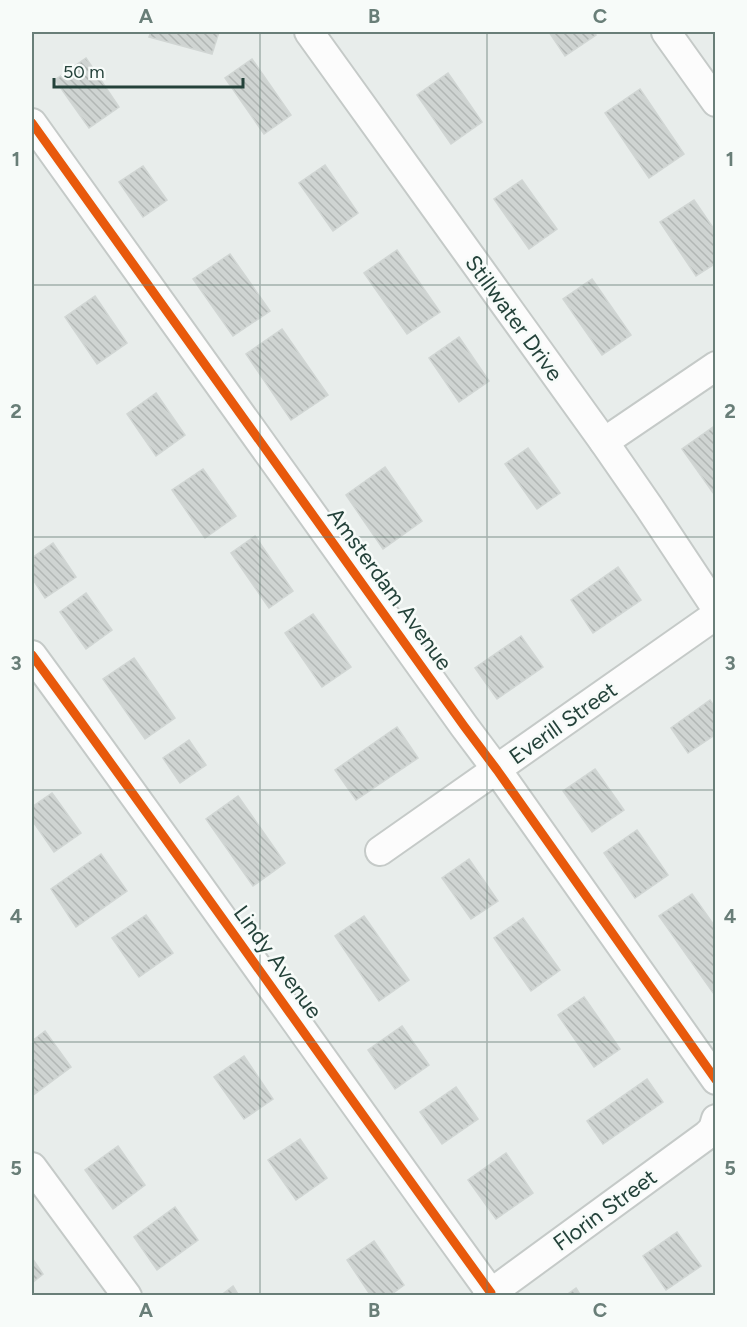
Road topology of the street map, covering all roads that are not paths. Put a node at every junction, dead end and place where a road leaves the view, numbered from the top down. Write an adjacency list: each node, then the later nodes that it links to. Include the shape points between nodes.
1 (309, 32): 6 (street, Stillwater Drive)
2 (666, 32): 3 (street)
3 (716, 102)
4 (32, 123): 10 (street, Amsterdam Avenue)
5 (716, 366): 6 (street)
6 (604, 442): 7 (street, Stillwater Drive)
7 (716, 608)
8 (716, 615): 10 (street, Everill Street)
9 (32, 655): 15 (street, Lindy Avenue)
10 (497, 770): 11 (street, Everill Street); 12 (street, Amsterdam Avenue)
11 (380, 851)
12 (716, 1080)
13 (716, 1119): 15 (street, Florin Street, via 707,1135)
14 (32, 1167): 16 (street)
15 (489, 1294)
16 (127, 1296)

